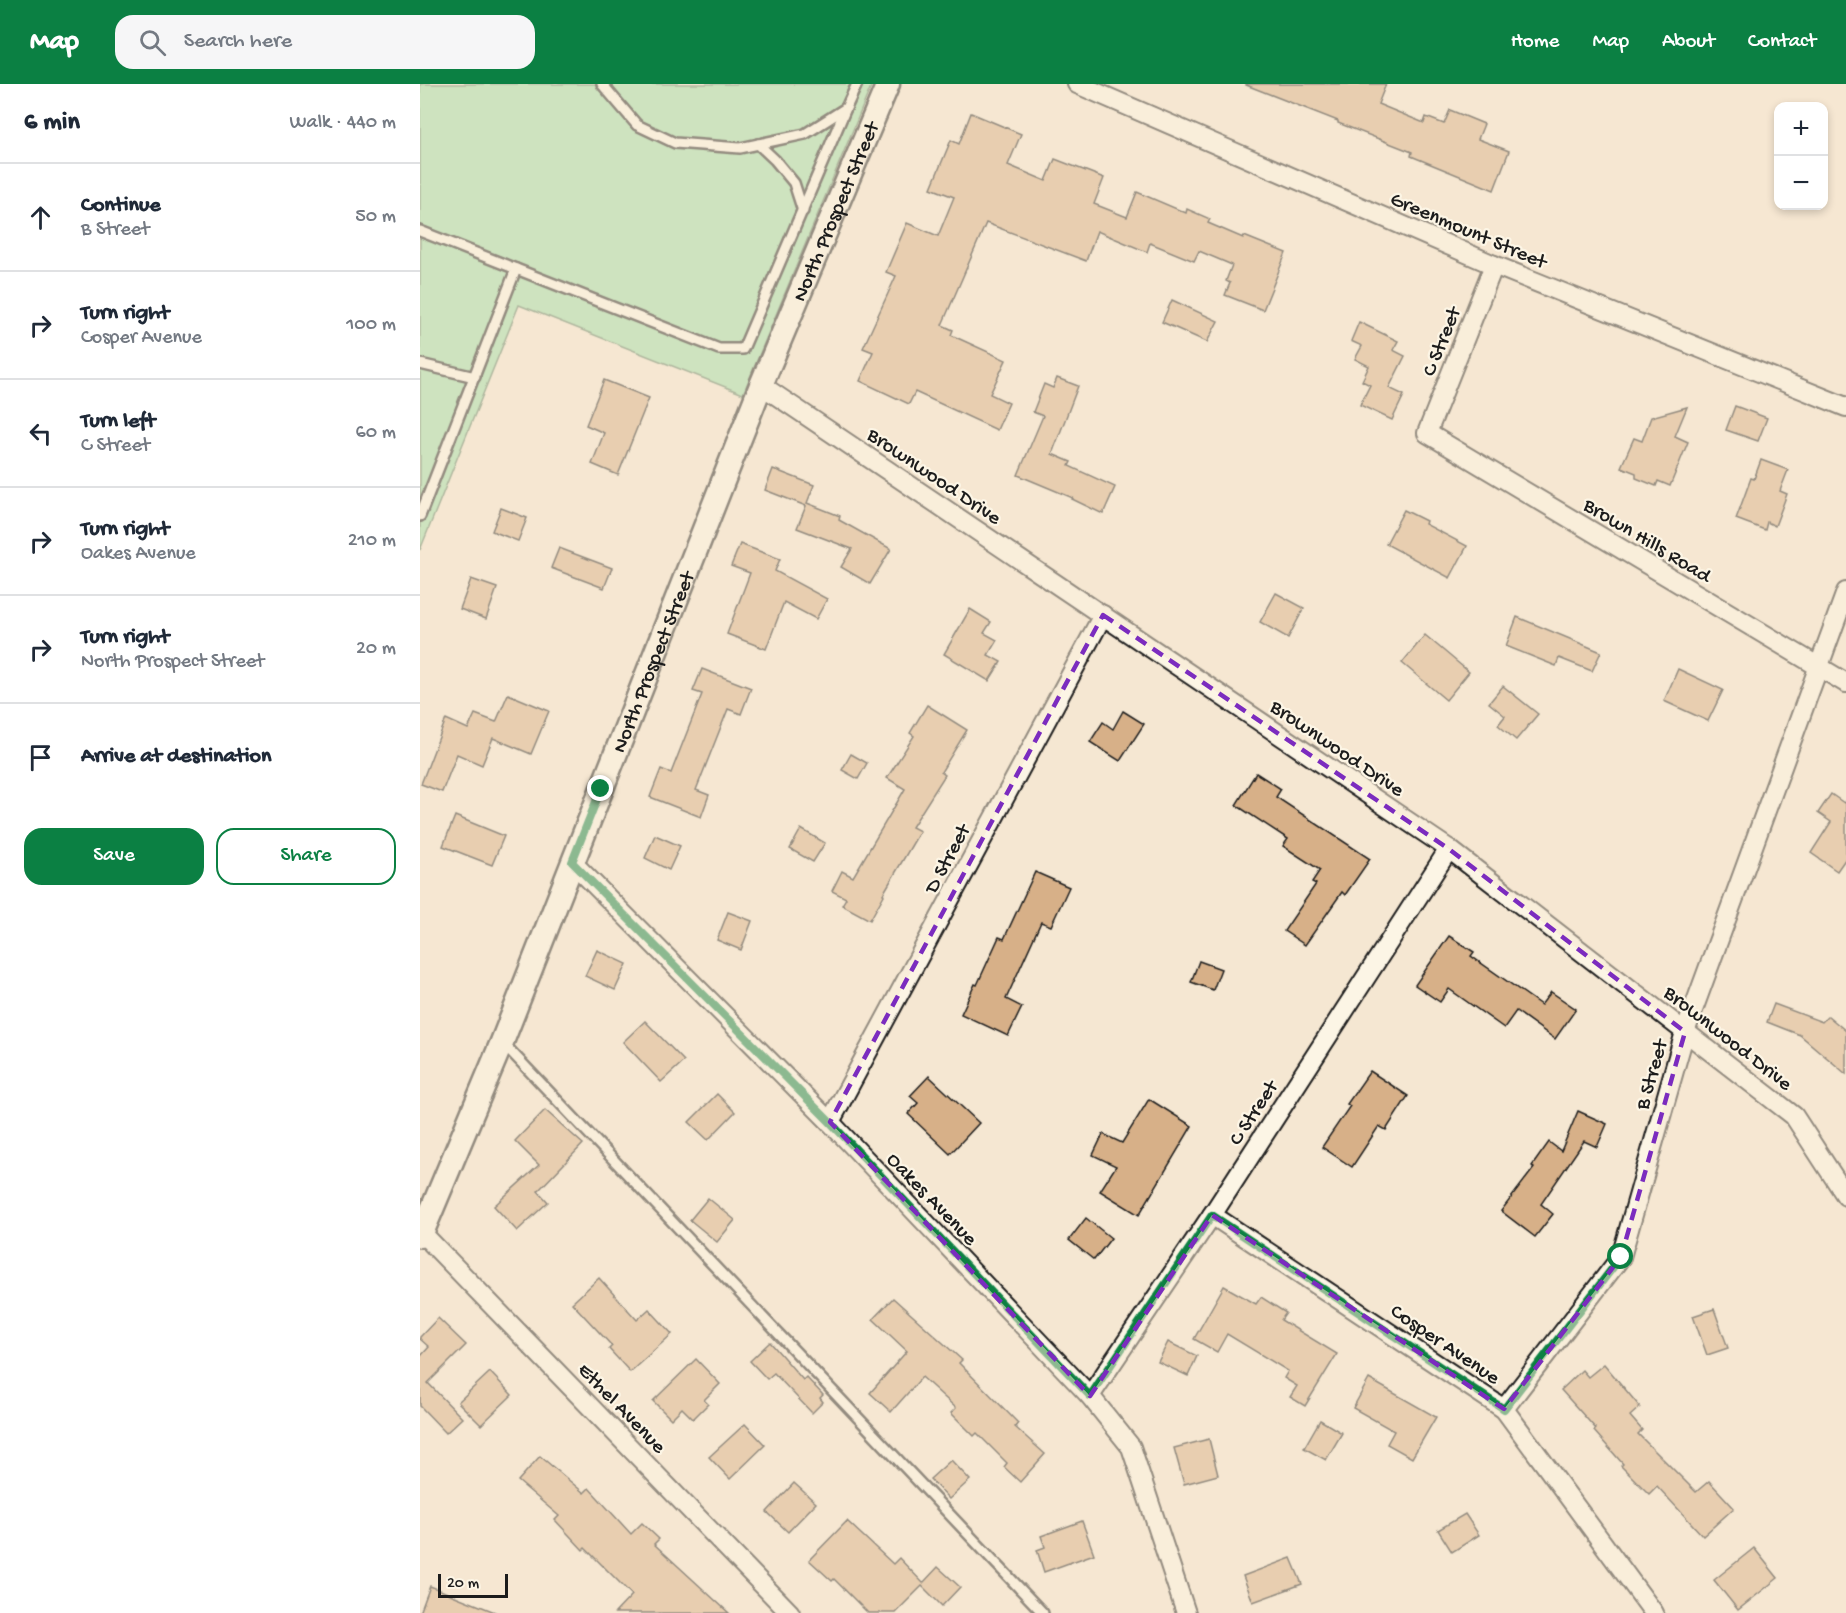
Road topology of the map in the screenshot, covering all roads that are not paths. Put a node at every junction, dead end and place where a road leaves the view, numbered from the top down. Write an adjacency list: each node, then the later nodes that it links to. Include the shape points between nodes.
1 (602, 84): 6 (lane, via 637,125 675,143 740,148)
2 (857, 84): 5 (lane)
3 (888, 84): 13 (street, North Prospect Street)
4 (1077, 84): 9 (street, Greenmount Street)
5 (846, 108): 6 (lane, via 805,134); 7 (lane)
6 (758, 144): 7 (lane, via 794,183)
7 (802, 212): 10 (lane, via 742,349 719,349)
8 (420, 231): 10 (lane)
9 (1494, 265): 14 (street, Greenmount Street); 15 (street, C Street)
10 (516, 269): 12 (lane)
11 (420, 364): 12 (lane)
12 (475, 377): 16 (lane)
13 (761, 385): 18 (street, Brownwood Drive); 22 (street, North Prospect Street)
14 (1846, 407)
15 (1427, 434): 19 (street, Brown Hills Road)
16 (420, 516)
17 (1846, 592): 19 (street, B Street)
18 (1103, 615): 21 (street, Brownwood Drive); 25 (street, D Street)
19 (1818, 666): 20 (street, Brown Hills Road); 23 (street, B Street)
20 (1846, 683)
21 (1449, 849): 23 (street, Brownwood Drive); 27 (street, C Street)
22 (572, 862): 24 (street, North Prospect Street); 25 (street, Oakes Avenue)
23 (1685, 1032): 26 (street, Brownwood Drive, via 1794,1116); 30 (street, B Street, via 1621,1257)
24 (502, 1042): 28 (street, North Prospect Street); 32 (lane)
25 (830, 1122): 29 (street, Oakes Avenue)
26 (1846, 1196)
27 (1212, 1215): 29 (street, C Street); 30 (street, Cosper Avenue)
28 (421, 1236): 31 (street, Ethel Avenue)
29 (1090, 1396): 33 (street, Oakes Avenue, via 1131,1447)
30 (1504, 1409): 34 (street, Cosper Avenue)
31 (790, 1613)
32 (1043, 1613)
33 (1186, 1613)
34 (1654, 1613)

